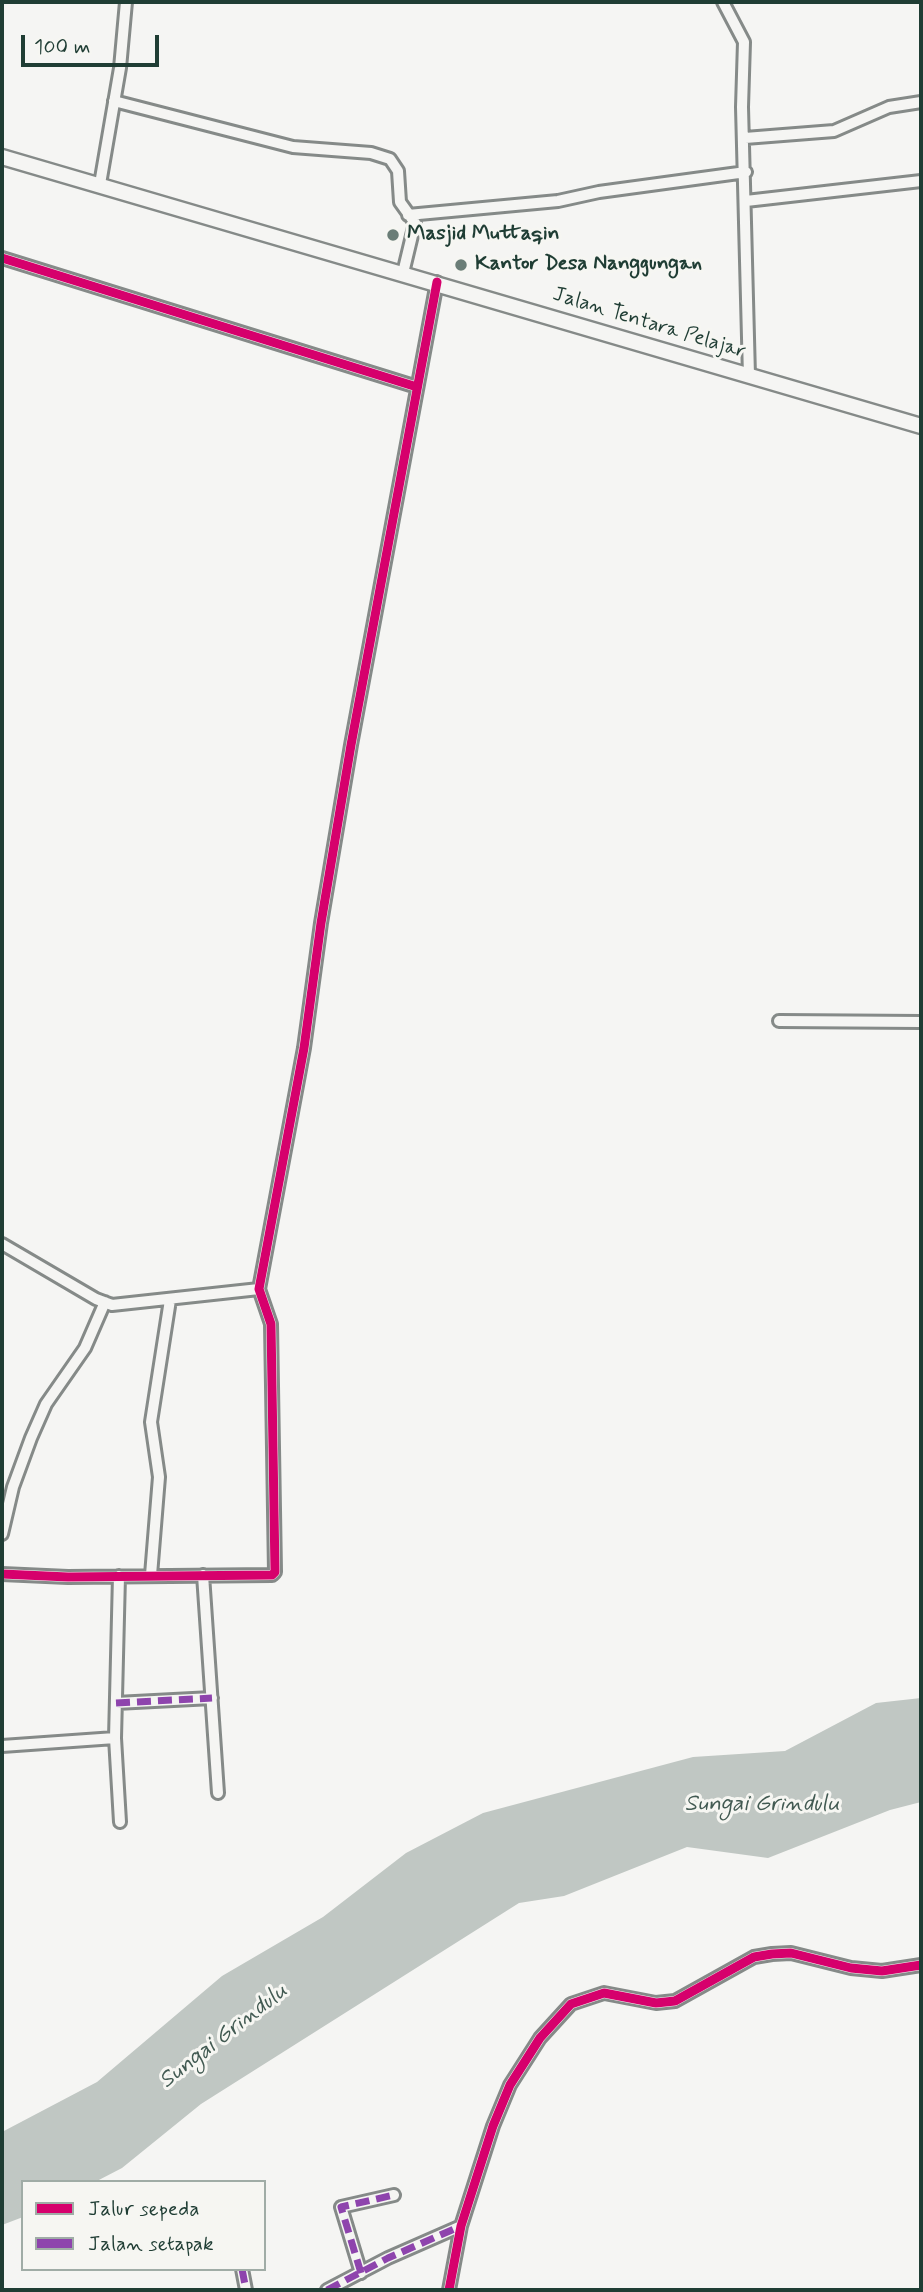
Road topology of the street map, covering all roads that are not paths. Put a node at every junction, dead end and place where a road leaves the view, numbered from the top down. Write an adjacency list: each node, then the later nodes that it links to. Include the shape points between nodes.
1 (126, 2): 3 (street)
2 (723, 2): 5 (street, via 744,42)
3 (114, 101): 9 (street); 11 (street, via 293,147 384,155 396,166 400,202)
4 (921, 102): 5 (street, via 889,107 834,131)
5 (745, 138): 7 (street)
6 (2, 157): 9 (main road, Jalan Tentara Pelajar)
7 (746, 172): 10 (street); 11 (street, via 558,201)
8 (921, 181): 10 (street)
9 (100, 184): 13 (main road, Jalan Tentara Pelajar)
10 (746, 201): 15 (street)
11 (408, 215): 13 (street, via 415,227)
12 (2, 258): 16 (street)
13 (403, 273): 14 (main road, Jalan Tentara Pelajar)
14 (437, 282): 15 (main road, Jalan Tentara Pelajar); 16 (street)
15 (749, 376): 17 (main road, Jalan Tentara Pelajar)
16 (417, 387): 21 (street)
17 (921, 426)
18 (779, 1021): 19 (street)
19 (921, 1023)
20 (2, 1244): 23 (street)
21 (259, 1289): 22 (street); 28 (street, via 271,1324 275,1572 272,1576)
22 (170, 1300): 23 (street); 26 (street, via 151,1422 159,1477)
23 (105, 1302): 24 (street, via 85,1348 46,1404 13,1487)
24 (2, 1534)
25 (2, 1574): 27 (street)
26 (151, 1575): 27 (street); 28 (street)
27 (119, 1576): 30 (street)
28 (203, 1576): 29 (street)
29 (212, 1698): 30 (street); 33 (street)
30 (117, 1703): 31 (street)
31 (115, 1738): 32 (street); 34 (street)
32 (2, 1746)
33 (218, 1793)
34 (120, 1822)
35 (921, 1965): 37 (street, via 882,1971 791,1953 772,1954 744,1962 675,2001 656,2003 604,1993 571,2004 540,2038 510,2085)
36 (394, 2195): 39 (street, via 341,2207)
37 (461, 2226): 39 (street); 42 (street)
38 (242, 2271): 40 (street)
39 (361, 2273): 41 (street)
40 (246, 2290)
41 (327, 2290)
42 (449, 2290)

